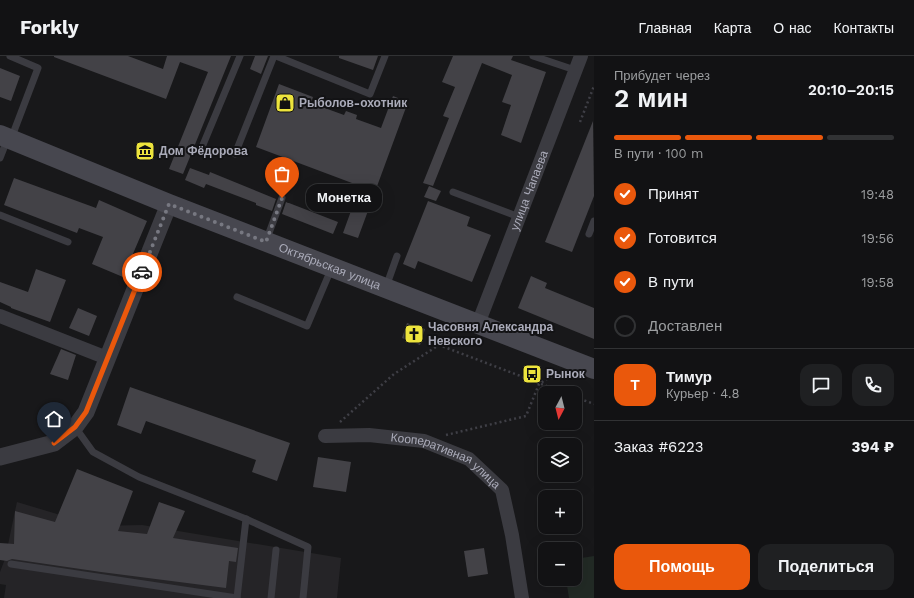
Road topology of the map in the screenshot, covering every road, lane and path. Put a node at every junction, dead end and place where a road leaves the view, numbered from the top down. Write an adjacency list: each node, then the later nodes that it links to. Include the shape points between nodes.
1 (10, 56): 10 (lane, via 38,68)
2 (240, 56): 11 (lane)
3 (275, 56): 4 (lane, via 370,94); 12 (lane)
4 (385, 56)
5 (533, 56): 7 (lane)
6 (581, 56): 7 (street, улица Чапаева)
7 (576, 70): 18 (street, улица Чапаева)
8 (594, 86): 9 (path)
9 (580, 122)
10 (6, 137): 13 (lane); 16 (main road, Октябрьская улица)
11 (200, 152)
12 (235, 154)
13 (0, 158)
14 (453, 192): 18 (lane)
15 (282, 198): 22 (lane)
16 (169, 204): 22 (main road, Октябрьская улица); 29 (street)
17 (0, 215): 21 (lane)
18 (519, 217): 28 (street, улица Чапаева)
19 (594, 221): 20 (lane)
20 (589, 234)
21 (68, 242)
22 (266, 242): 24 (main road, Октябрьская улица)
23 (397, 256): 25 (lane)
24 (332, 267): 25 (main road, Октябрьская улица); 26 (lane, via 307,326)
25 (385, 288): 28 (main road, Октябрьская улица)
26 (237, 297)
27 (0, 316): 29 (street)
28 (478, 324): 30 (main road, Октябрьская улица)
29 (107, 358): 36 (street, via 86,412)
30 (575, 362): 31 (main road, Октябрьская улица); 32 (path)
31 (594, 369)
32 (539, 384): 33 (path); 37 (path, via 439,345 394,374); 38 (path, via 526,416)
33 (545, 386)
34 (582, 400): 35 (path)
35 (594, 404)
36 (75, 427): 39 (street, via 54,443); 40 (lane, via 93,452 139,477)
37 (324, 436): 38 (street, Кооперативная улица, via 369,435)
38 (424, 441): 46 (street, Кооперативная улица, via 469,459 502,490)
39 (0, 457)
40 (246, 519): 43 (lane); 45 (lane, via 308,546)
41 (276, 550): 44 (lane)
42 (11, 564): 43 (lane)
43 (237, 598)
44 (271, 598)
45 (303, 598)
46 (522, 598)

